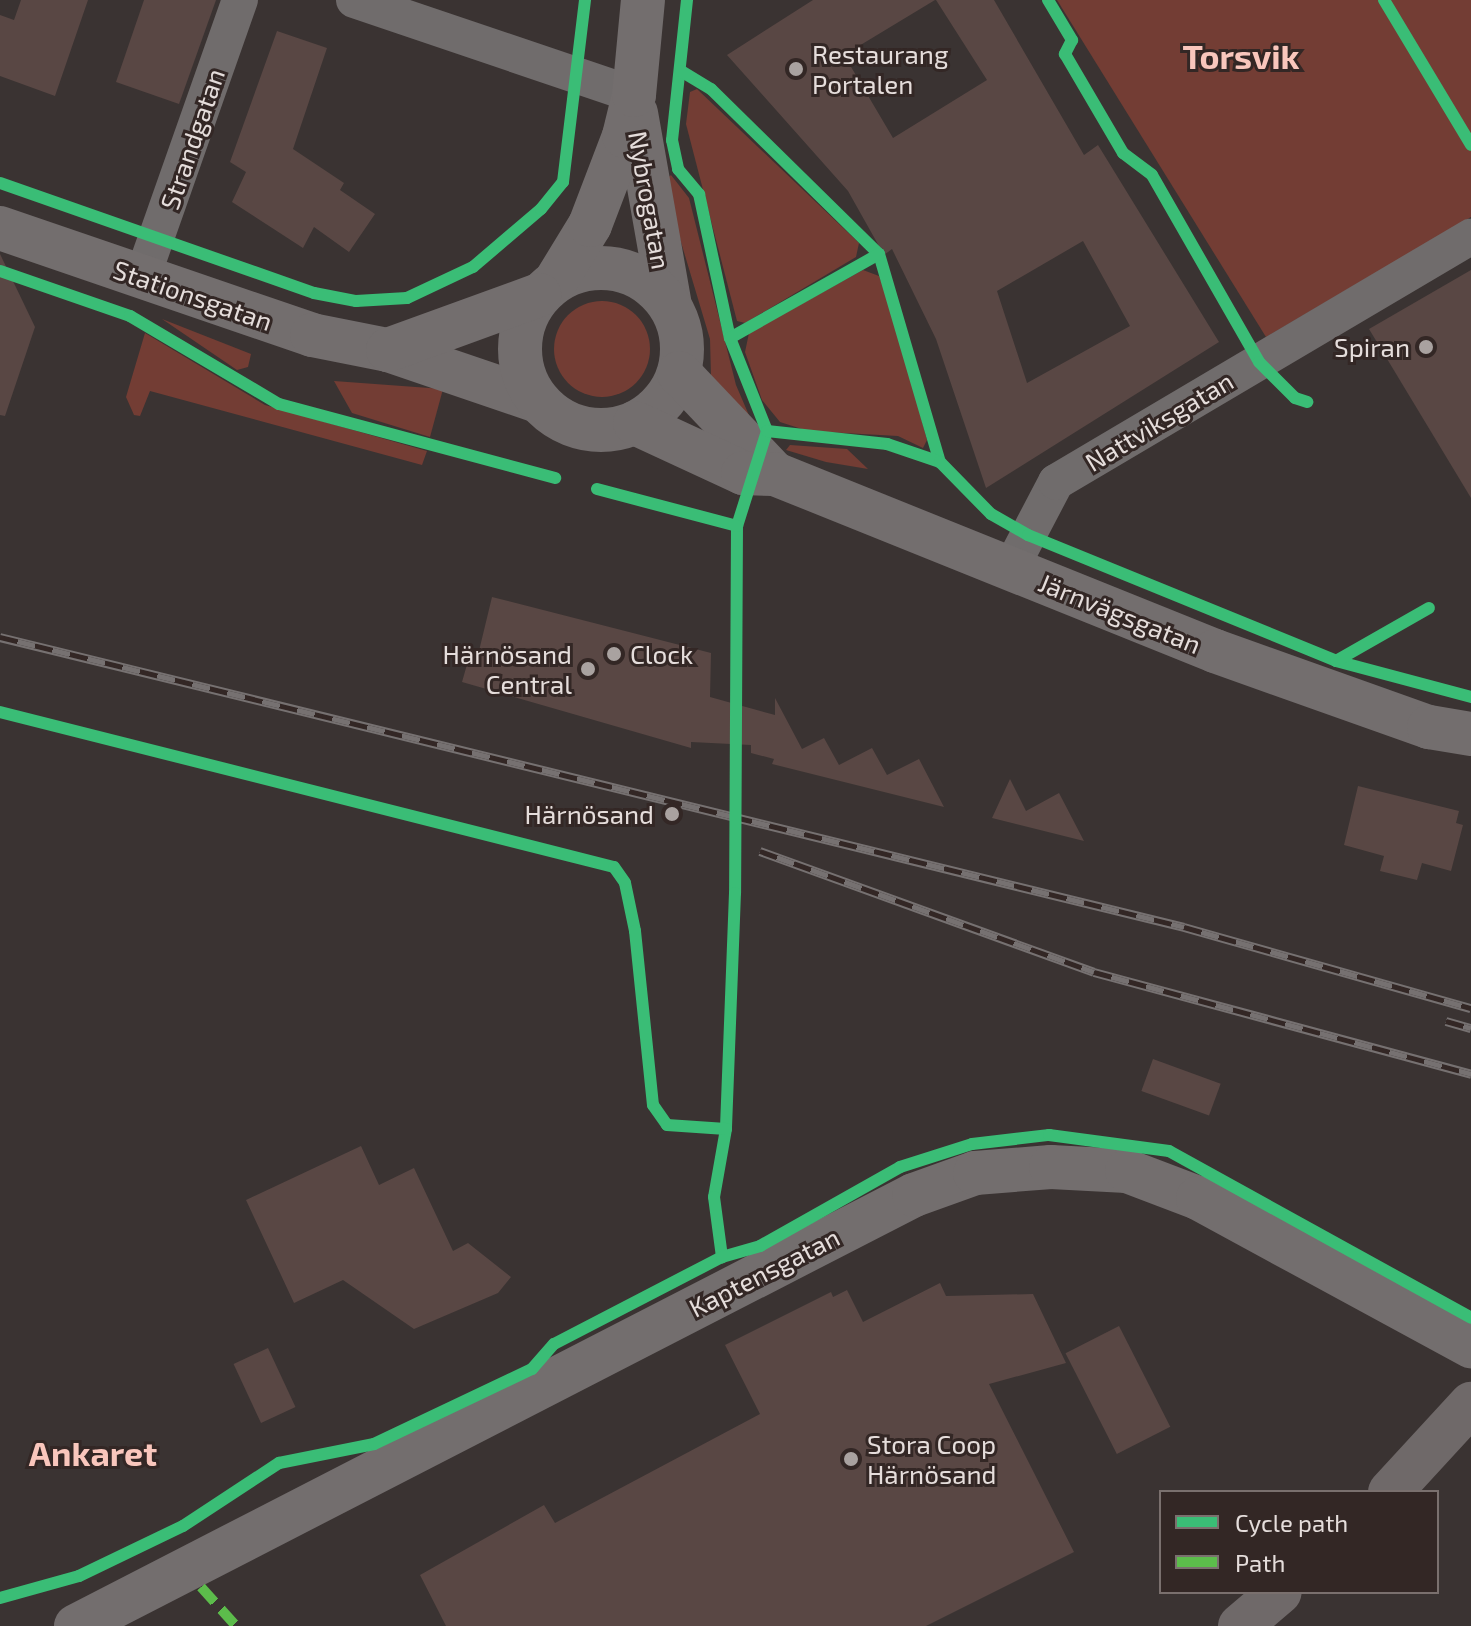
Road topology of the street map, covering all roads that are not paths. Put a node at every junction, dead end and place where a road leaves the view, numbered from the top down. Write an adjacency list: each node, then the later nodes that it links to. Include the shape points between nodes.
1 (240, 0): 7 (street, Strandgatan)
2 (354, 0): 4 (street)
3 (643, 0): 4 (main road, Nybrogatan)
4 (634, 95): 8 (main road, Nybrogatan, via 590,225); 9 (main road, Nybrogatan, via 651,225)
5 (0, 228): 7 (main road, Stationsgatan)
6 (1471, 237): 15 (street, Nattviksgatan, via 1056,482)
7 (142, 278): 10 (main road, Stationsgatan, via 312,335)
8 (548, 287): 9 (main road, via 581,269 619,270 653,286); 10 (main road); 12 (main road, via 526,314 519,348 526,382)
9 (670, 305): 11 (main road, via 683,350)
10 (388, 350): 12 (main road, Stationsgatan)
11 (679, 373): 13 (main road, via 657,408); 14 (main road, Järnvägsgatan)
12 (538, 401): 13 (main road, via 583,429)
13 (635, 423): 14 (main road, Järnvägsgatan, via 743,473)
14 (775, 474): 15 (main road, Järnvägsgatan)
15 (1011, 568): 16 (main road, Järnvägsgatan, via 1338,696 1429,727)
16 (1471, 734)
17 (1471, 1346): 21 (main road, Kaptensgatan, via 1198,1198 1127,1171 1051,1167 975,1173 914,1195)
18 (1462, 1415): 19 (highway)
19 (1392, 1490)
20 (1278, 1594): 22 (highway)
21 (76, 1626)
22 (1240, 1626)

